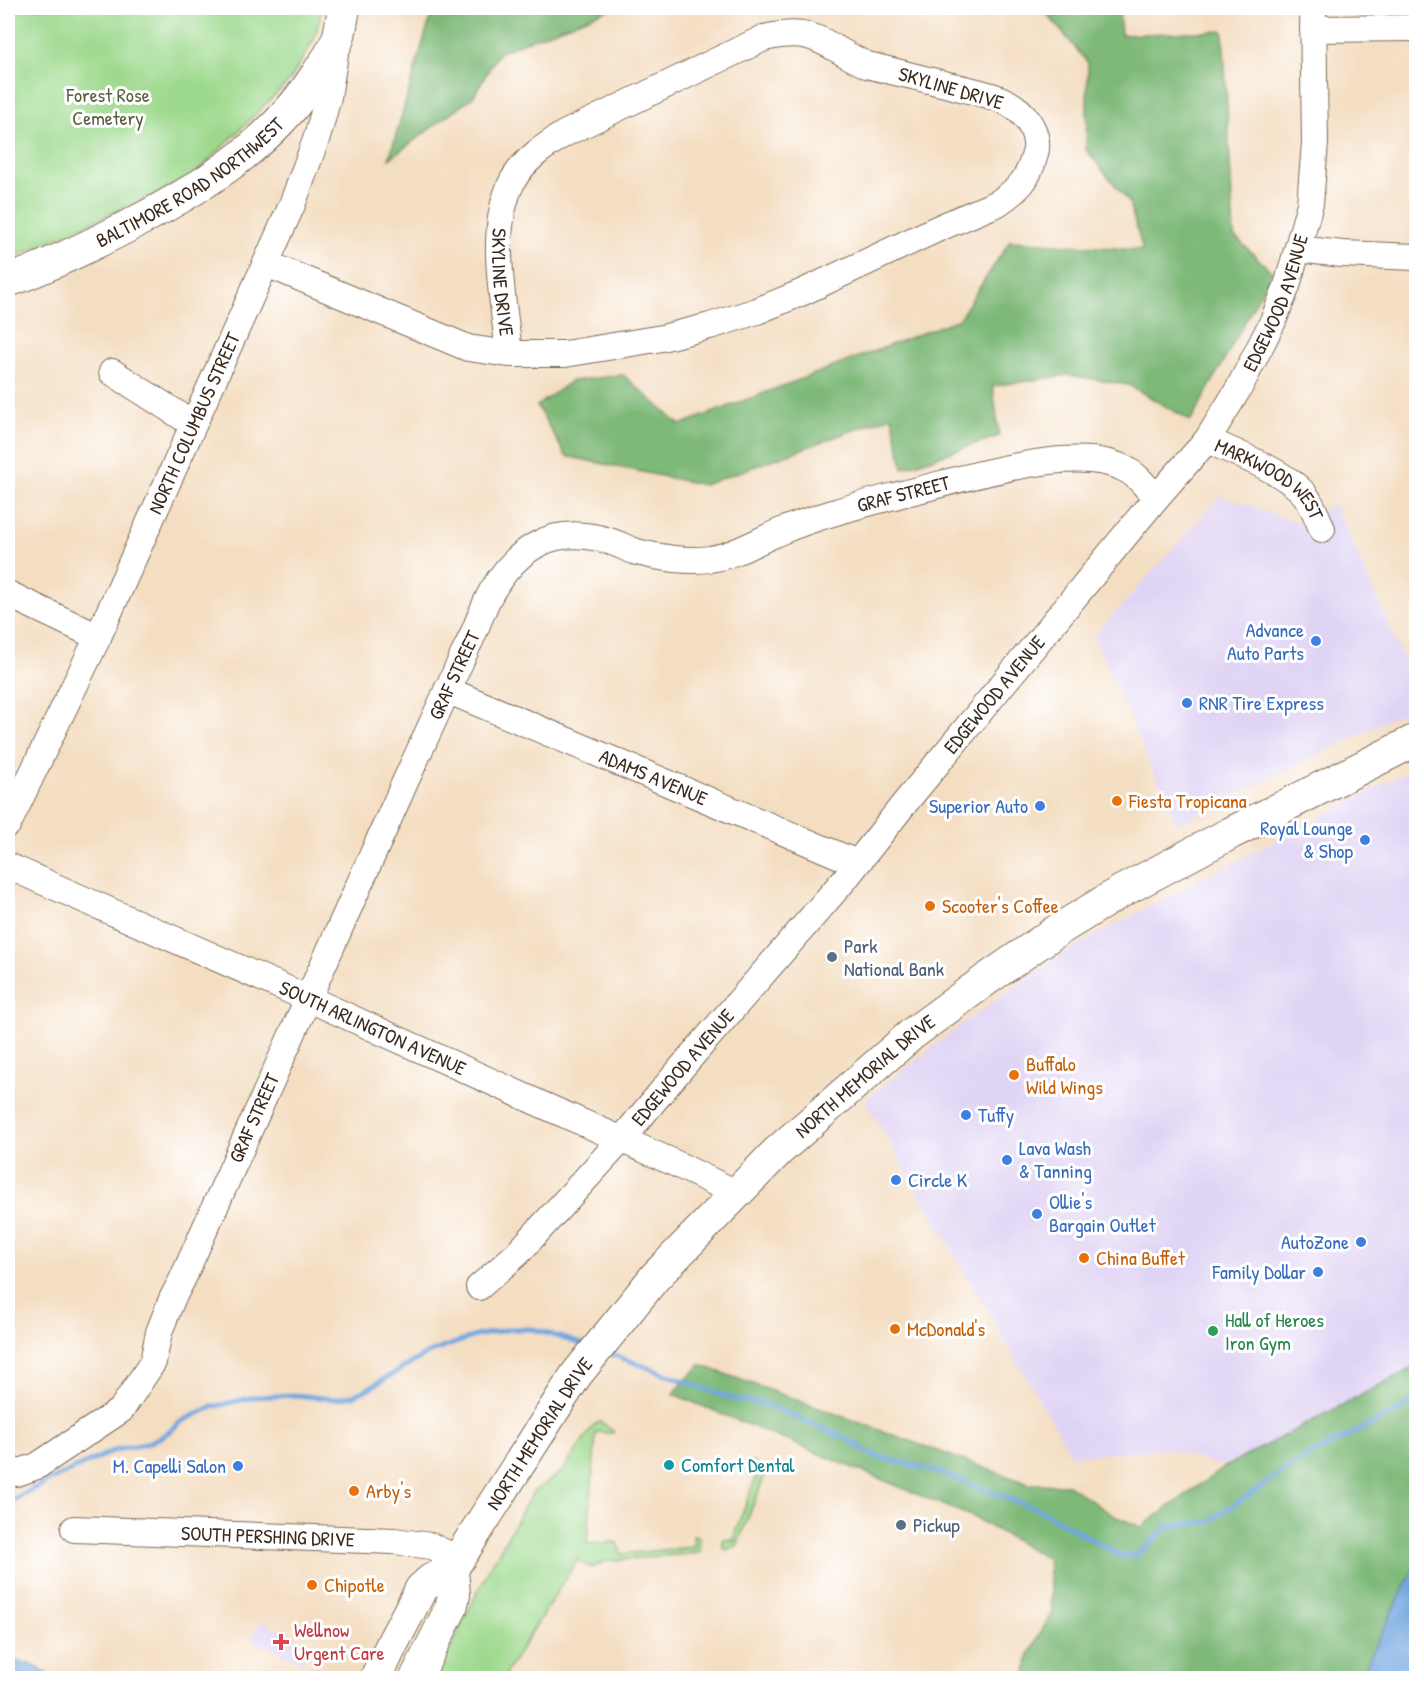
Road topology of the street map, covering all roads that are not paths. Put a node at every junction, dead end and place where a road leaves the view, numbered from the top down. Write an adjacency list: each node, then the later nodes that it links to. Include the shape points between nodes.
1 (344, 8): 4 (main road, NORTH COLUMBUS STREET)
2 (1313, 18): 3 (street); 5 (street, EDGEWOOD AVENUE, via 1314,169)
3 (1416, 28)
4 (338, 39): 7 (street, NORTH COLUMBUS STREET, via 318,134); 8 (main road, BALTIMORE ROAD NORTHWEST, via 294,107 239,159 176,201 41,269)
5 (1298, 249): 6 (street); 12 (street, EDGEWOOD AVENUE, via 1287,286 1257,354)
6 (1416, 257)
7 (267, 264): 9 (street, SKYLINE DRIVE, via 468,348); 11 (street, NORTH COLUMBUS STREET)
8 (8, 281)
9 (509, 354): 9 (street, SKYLINE DRIVE, via 500,224 513,181 526,162 564,134 764,38 801,33 867,65 990,96 1012,105 1030,124 1036,138 1030,172 1017,190 998,203 758,311 662,338 566,354)
10 (112, 372): 11 (street)
11 (194, 424): 16 (street, NORTH COLUMBUS STREET)
12 (1207, 440): 13 (street, EDGEWOOD AVENUE); 14 (street, MARKWOOD WEST, via 1292,483 1304,493)
13 (1156, 498): 17 (street, GRAF STREET, via 1140,479 1106,462 1044,461 874,501 709,559 660,557 588,535 563,536 539,543 518,557 502,575); 20 (street, EDGEWOOD AVENUE)
14 (1322, 529)
15 (8, 594): 16 (street)
16 (98, 637): 19 (street, NORTH COLUMBUS STREET)
17 (447, 690): 20 (street, ADAMS AVENUE); 22 (street, GRAF STREET)
18 (1416, 740): 24 (main road, NORTH MEMORIAL DRIVE, via 1210,843 1058,930 912,1034 778,1150)
19 (8, 824)
20 (857, 863): 23 (street, EDGEWOOD AVENUE)
21 (8, 866): 22 (street, SOUTH ARLINGTON AVENUE)
22 (307, 998): 23 (street, SOUTH ARLINGTON AVENUE); 26 (street, GRAF STREET, via 172,1299 153,1362 121,1410 37,1466 17,1473)
23 (622, 1139): 24 (street, SOUTH ARLINGTON AVENUE); 25 (street, EDGEWOOD AVENUE, via 517,1254)
24 (736, 1193): 28 (main road, NORTH MEMORIAL DRIVE, via 655,1277 576,1375)
25 (479, 1287)
26 (8, 1471)
27 (74, 1529): 28 (street, SOUTH PERSHING DRIVE, via 394,1541 431,1546)
28 (455, 1564): 29 (main road, NORTH MEMORIAL DRIVE, via 421,1589); 30 (main road, via 451,1608)
29 (376, 1678)
30 (416, 1678)

